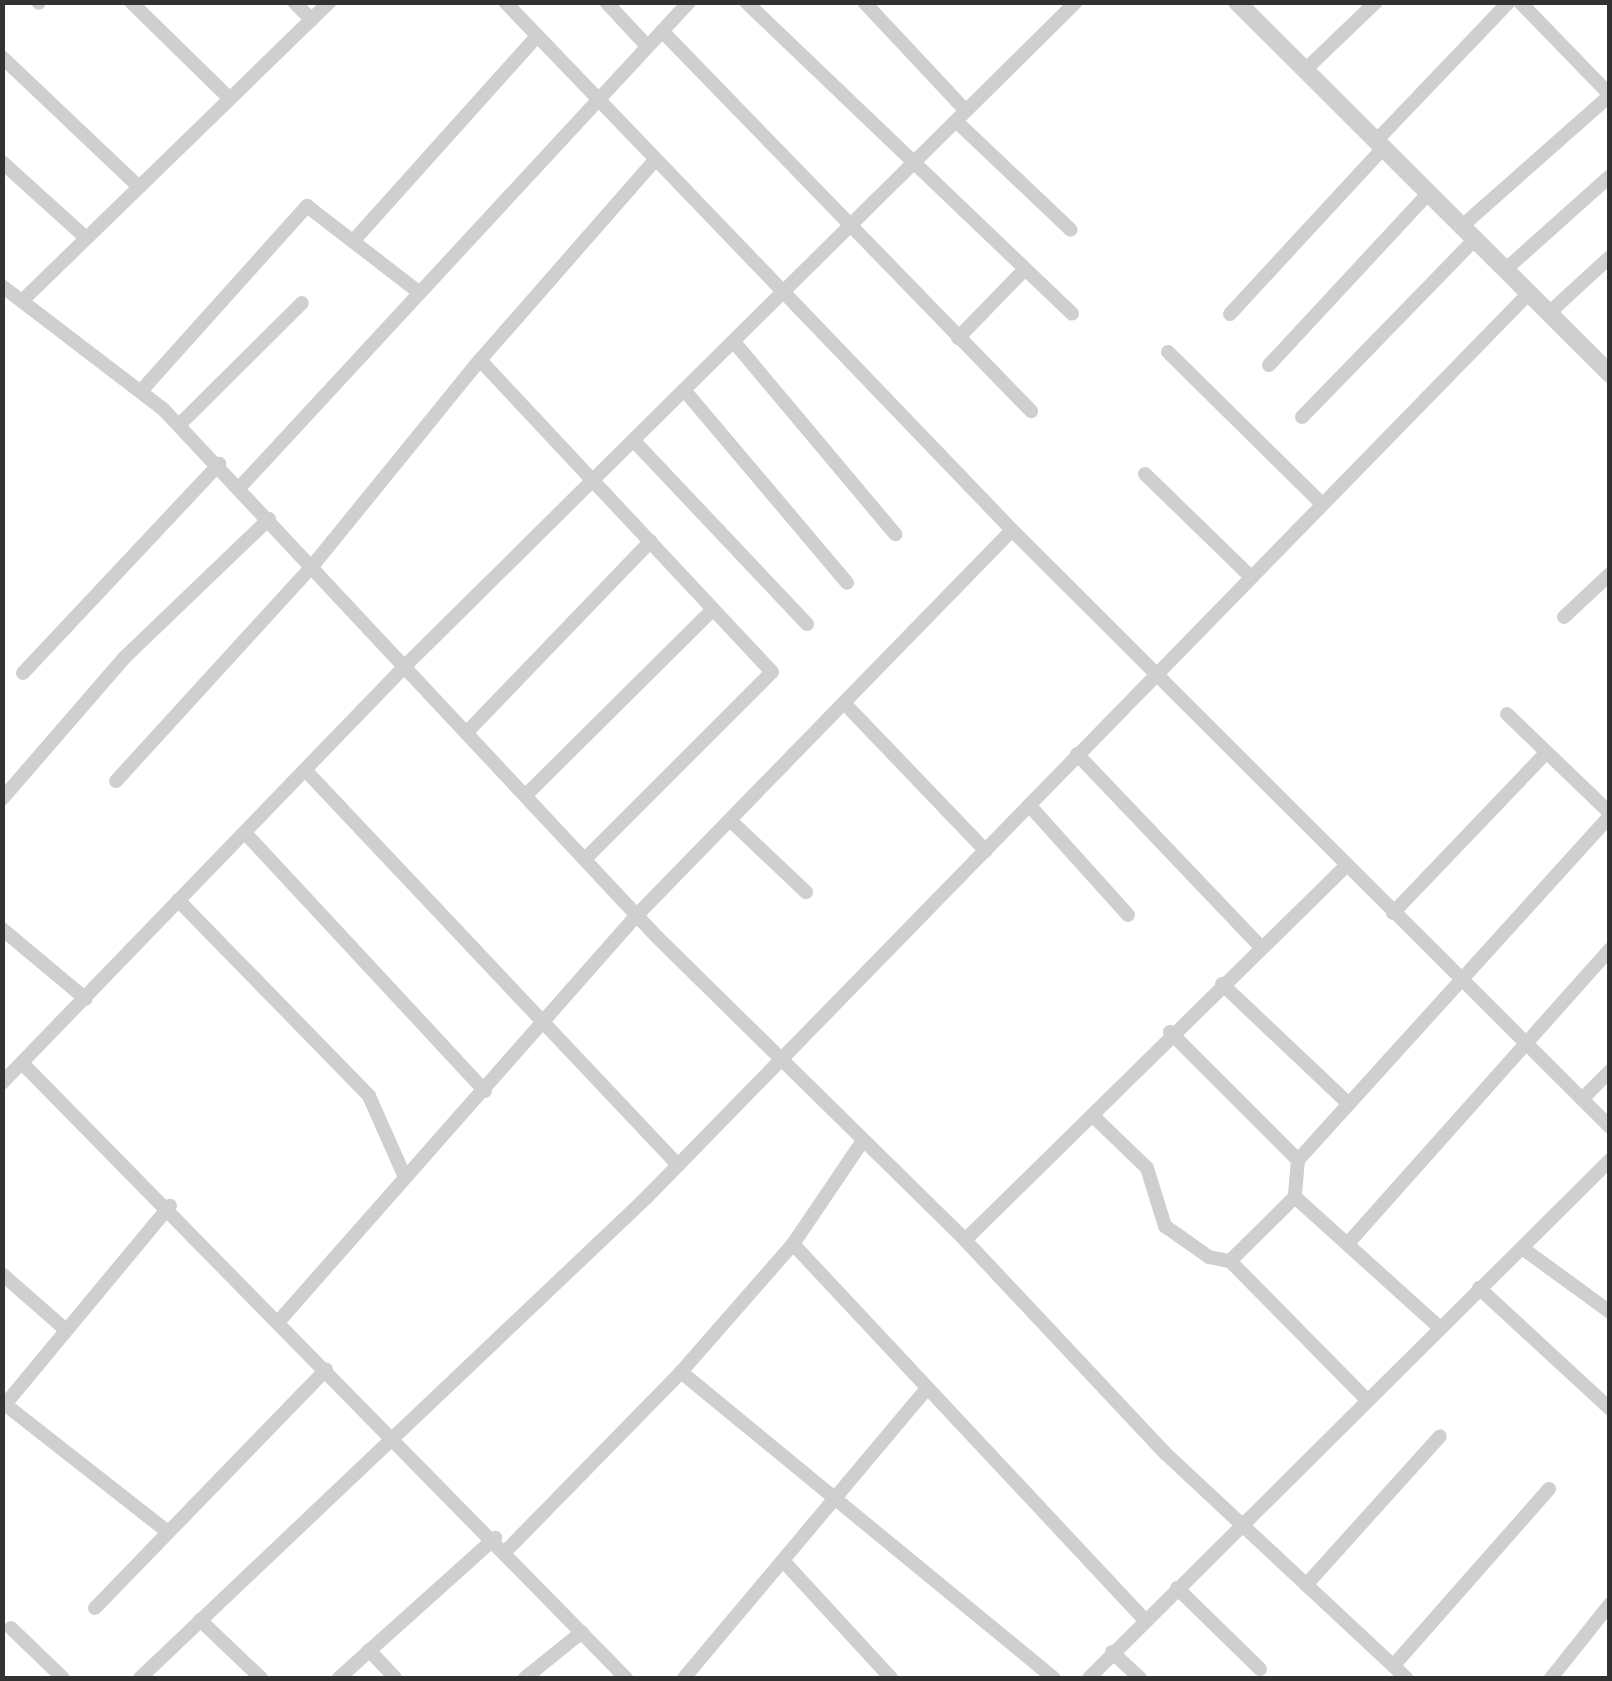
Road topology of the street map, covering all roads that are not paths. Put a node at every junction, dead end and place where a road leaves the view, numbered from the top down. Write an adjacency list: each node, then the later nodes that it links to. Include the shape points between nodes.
1 (131, 2): 21 (street)
2 (294, 2): 14 (street)
3 (329, 2): 14 (street)
4 (505, 2): 16 (street)
5 (606, 2): 17 (street)
6 (688, 2): 15 (street)
7 (746, 2): 26 (street)
8 (864, 2): 22 (street)
9 (1076, 2): 22 (street)
10 (1236, 2): 19 (street)
11 (1376, 2): 19 (street)
12 (1509, 2): 23 (street)
13 (1520, 2): 32 (street, via 1610,95)
14 (312, 20): 21 (street)
15 (662, 31): 17 (street); 30 (street)
16 (537, 36): 20 (street); 34 (street)
17 (646, 46): 20 (street)
18 (2, 57): 28 (street)
19 (1305, 70): 23 (street)
20 (594, 96): 24 (street); 39 (street)
21 (229, 98): 28 (street)
22 (961, 116): 26 (street); 31 (street)
23 (1380, 144): 29 (street); 46 (street)
24 (655, 160): 40 (street); 50 (street)
25 (2, 162): 33 (street)
26 (914, 165): 30 (street); 36 (street)
27 (1610, 176): 37 (street)
28 (137, 185): 33 (street)
29 (1428, 194): 32 (street); 51 (street)
30 (850, 228): 40 (street); 47 (street)
31 (1070, 230)
32 (1468, 234): 37 (street); 56 (street)
33 (84, 236): 42 (street)
34 (356, 239): 39 (street); 53 (street, via 306,206)
35 (1610, 257): 45 (street)
36 (1025, 269): 44 (street); 47 (street)
37 (1505, 270): 41 (street)
38 (2, 286): 42 (street)
39 (416, 290): 62 (street)
40 (784, 292): 48 (street); 65 (street)
41 (1530, 292): 45 (street); 63 (street)
42 (24, 299): 53 (street)
43 (302, 303): 57 (street)
44 (1072, 313)
45 (1549, 313): 52 (street)
46 (1230, 314)
47 (958, 338): 55 (street)
48 (734, 342): 54 (street); 66 (street)
49 (1168, 352): 63 (street)
50 (480, 360): 61 (street); 68 (street)
51 (1269, 365)
52 (1606, 365)
53 (141, 391): 57 (street)
54 (685, 391): 58 (street); 71 (street)
55 (1031, 412)
56 (1302, 417)
57 (179, 425): 59 (street)
58 (634, 441): 61 (street); 74 (street)
59 (218, 464): 62 (street); 77 (street)
60 (1145, 474): 70 (street)
61 (595, 478): 67 (street); 75 (street)
62 (241, 486): 64 (street)
63 (1321, 503): 70 (street)
64 (269, 520): 68 (street); 86 (street, via 124,658)
65 (1012, 530): 76 (street); 78 (street)
66 (895, 534)
67 (651, 541): 72 (street); 80 (street)
68 (314, 564): 75 (street); 84 (street)
69 (1610, 574): 73 (street)
70 (1249, 575): 76 (street)
71 (847, 582)
72 (712, 610): 85 (street); 92 (street, via 770,676)
73 (1564, 617)
74 (807, 624)
75 (408, 663): 80 (street); 83 (street)
76 (1161, 672): 82 (street); 93 (street)
77 (23, 674)
78 (846, 705): 89 (street); 91 (street)
79 (1507, 714): 81 (street)
80 (469, 730): 85 (street)
81 (1546, 753): 88 (street); 96 (street)
82 (1077, 754): 87 (street); 100 (street)
83 (308, 773): 90 (street); 105 (street)
84 (116, 781)
85 (528, 792): 92 (street)
86 (2, 800)
87 (1029, 805): 91 (street); 98 (street)
88 (1610, 815): 102 (street)
89 (732, 822): 94 (street); 97 (street)
90 (248, 836): 95 (street); 112 (street)
91 (986, 850): 108 (street)
92 (588, 856): 97 (street)
93 (1347, 864): 96 (street); 100 (street)
94 (806, 892)
95 (178, 900): 104 (street); 121 (street, via 370,1096)
96 (1394, 913): 102 (street)
97 (638, 915): 105 (street); 108 (street)
98 (1128, 915)
99 (2, 929): 104 (street)
100 (1260, 946): 103 (street)
101 (1610, 949): 107 (street)
102 (1459, 977): 107 (street); 114 (street)
103 (1222, 984): 106 (street); 114 (street)
104 (86, 999): 109 (street)
105 (543, 1020): 112 (street); 120 (street)
106 (1170, 1032): 115 (street); 118 (street)
107 (1528, 1046): 113 (street); 125 (street)
108 (784, 1060): 117 (street); 120 (street)
109 (23, 1064): 111 (street); 123 (street)
110 (1610, 1071): 113 (street)
111 (2, 1083)
112 (485, 1091): 121 (street)
113 (1582, 1100): 116 (street)
114 (1348, 1102): 118 (street)
115 (1092, 1116): 124 (street); 128 (street, via 1146,1168 1165,1226)
116 (1610, 1127)
117 (862, 1142): 124 (street); 126 (street)
118 (1298, 1160): 122 (street)
119 (1610, 1160): 127 (street)
120 (677, 1164): 142 (street)
121 (404, 1175): 132 (street)
122 (1295, 1197): 125 (street); 128 (street)
123 (170, 1206): 132 (street); 134 (street)
124 (964, 1240): 146 (street)
125 (1350, 1242): 133 (street)
126 (793, 1244): 136 (street); 137 (street)
127 (1522, 1248): 130 (street); 131 (street)
128 (1230, 1261): 138 (street)
129 (2, 1274): 134 (street)
130 (1479, 1288): 133 (street); 140 (street)
131 (1610, 1312)
132 (280, 1322): 135 (street)
133 (1439, 1327): 138 (street)
134 (66, 1330): 139 (street)
135 (326, 1370): 142 (street); 145 (street)
136 (682, 1372): 144 (street); 148 (street)
137 (926, 1390): 144 (street); 154 (street)
138 (1366, 1399): 146 (street)
139 (3, 1405): 145 (street)
140 (1610, 1409)
141 (1440, 1436): 150 (street)
142 (396, 1440): 147 (street); 155 (street)
143 (1549, 1489): 160 (street)
144 (837, 1501): 149 (street); 171 (street)
145 (164, 1528): 153 (street)
146 (1242, 1529): 150 (street); 151 (street)
147 (495, 1538): 148 (street); 158 (street)
148 (504, 1552): 157 (street)
149 (787, 1566): 169 (street); 170 (street)
150 (1306, 1586): 160 (street)
151 (1177, 1588): 154 (street); 161 (street)
152 (1610, 1604): 175 (street)
153 (96, 1608)
154 (1143, 1618): 159 (street)
155 (200, 1620): 163 (street); 164 (street)
156 (11, 1628): 162 (street)
157 (582, 1632): 167 (street); 168 (street)
158 (369, 1650): 165 (street); 166 (street)
159 (1112, 1652): 172 (street); 173 (street)
160 (1394, 1666): 174 (street)
161 (1260, 1669)
162 (63, 1678)
163 (140, 1678)
164 (260, 1678)
165 (339, 1678)
166 (395, 1678)
167 (526, 1678)
168 (626, 1678)
169 (684, 1678)
170 (891, 1678)
171 (1054, 1678)
172 (1089, 1678)
173 (1140, 1678)
174 (1406, 1678)
175 (1552, 1678)

